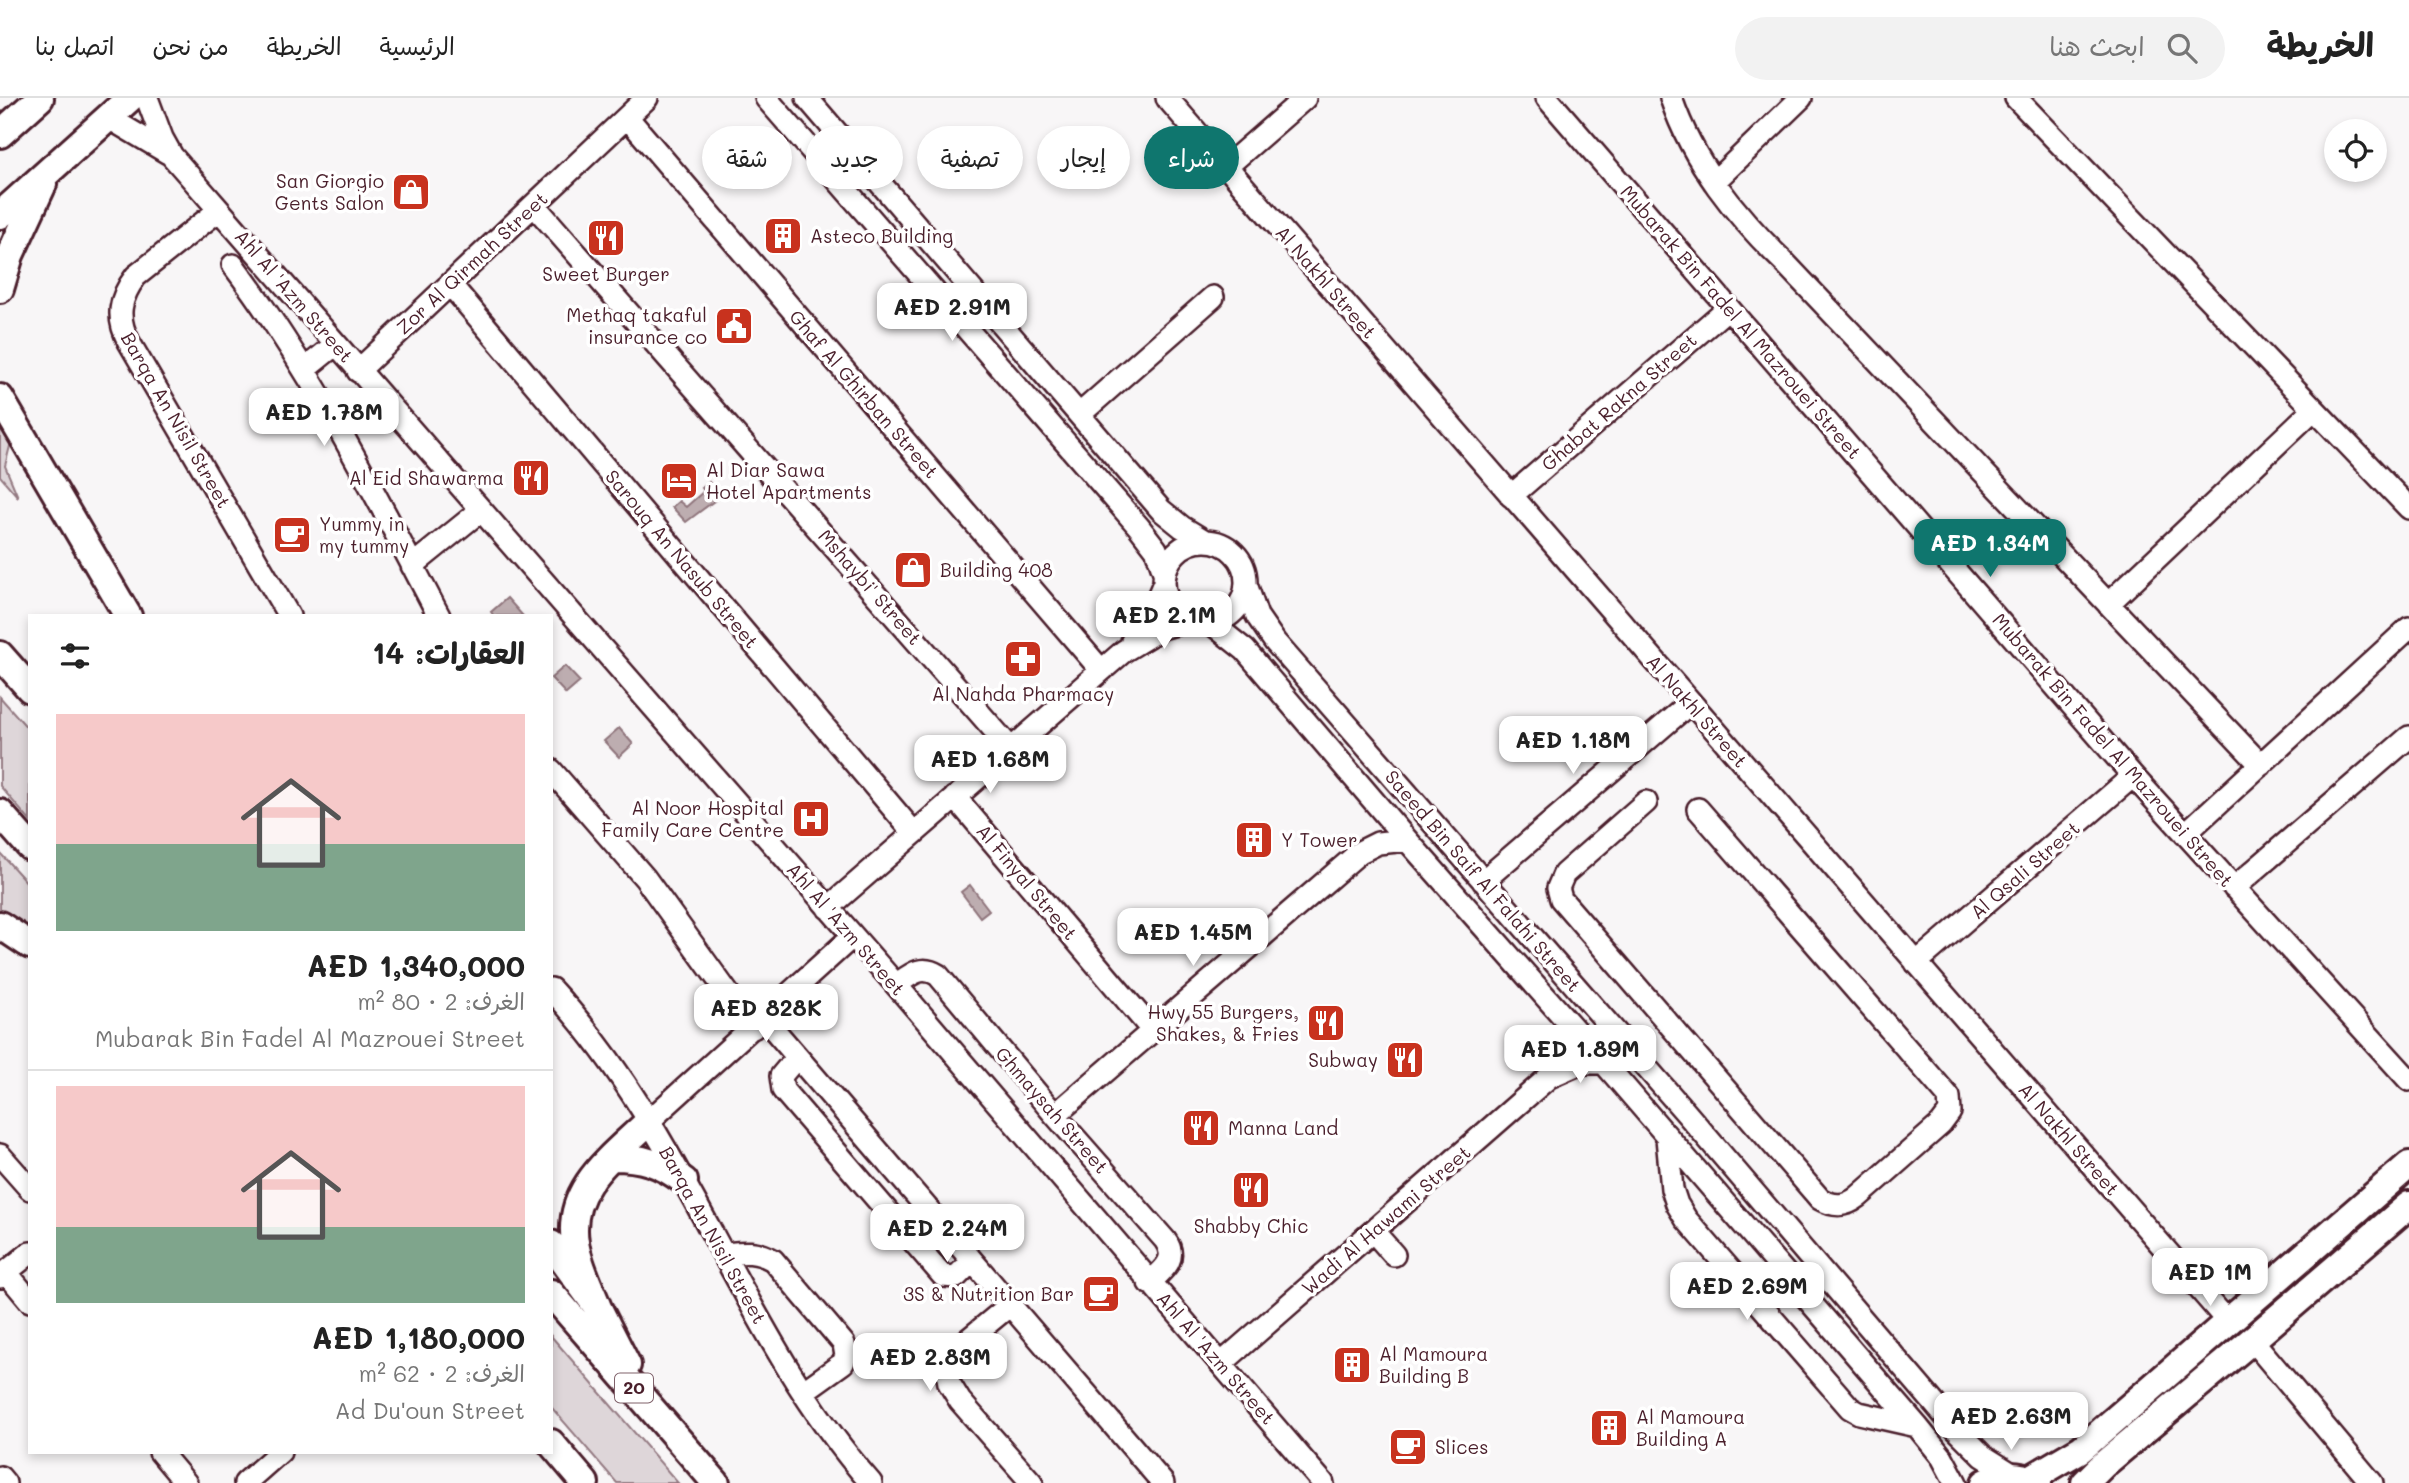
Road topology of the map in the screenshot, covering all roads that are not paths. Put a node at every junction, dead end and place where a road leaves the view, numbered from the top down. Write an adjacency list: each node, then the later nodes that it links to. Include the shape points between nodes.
1 (40, 98): 16 (main road)
2 (130, 98): 14 (main road)
3 (147, 98): 17 (street, Ahl Al 'Azm Street)
4 (648, 98): 13 (street, Zor Al Qirmah Street)
5 (766, 98): 41 (street, via 1149,537)
6 (807, 98): 35 (street)
7 (1167, 98): 15 (street, Al Nakhl Street)
8 (1305, 98): 18 (street)
9 (1547, 98): 29 (street, Mubarak Bin Fadel Al Mazrouei Street)
10 (1671, 98): 21 (street)
11 (1801, 98): 21 (street)
12 (2016, 98): 34 (street)
13 (628, 117): 22 (street, Zor Al Qirmah Street); 52 (street, Ghaf Al Ghirban Street)
14 (109, 118): 17 (street, Ahl Al 'Azm Street); 19 (main road)
15 (1191, 126)
16 (5, 127)
17 (172, 156): 23 (street, Ahl Al 'Azm Street)
18 (1239, 156)
19 (48, 172): 24 (main road); 27 (main road, via 10,255)
20 (1239, 182): 36 (street, Al Nakhl Street)
21 (1714, 182): 43 (street, via 1759,238)
22 (534, 205): 26 (street, Zor Al Qirmah Street); 56 (street, Mshaybi' Street)
23 (219, 210): 30 (street, Ahl Al 'Azm Street); 45 (street, Barqa An Nisil Street, via 136,276 121,301 122,329)
24 (0, 215)
25 (233, 265): 31 (street)
26 (450, 284): 32 (street, Zor Al Qirmah Street); 65 (street, Sarouq An Nasub Street)
27 (0, 289)
28 (1213, 297): 35 (street)
29 (1728, 307): 36 (street, Ghabat Rakna Street); 59 (street, Mubarak Bin Fadel Al Mazrouei Street)
30 (336, 344): 31 (street); 32 (street, Ahl Al 'Azm Street)
31 (304, 369): 40 (street)
32 (358, 371): 38 (street, Ahl Al 'Azm Street)
33 (0, 397): 44 (main road)
34 (2314, 410): 37 (street); 43 (street)
35 (1080, 414): 39 (street, via 1161,510)
36 (1511, 496): 54 (street, Al Nakhl Street)
37 (2409, 508)
38 (480, 511): 40 (street); 72 (street, Ahl Al 'Azm Street)
39 (1205, 541): 41 (street, via 1179,550 1170,560); 42 (street, via 1227,547 1236,555)
40 (412, 566): 46 (street)
41 (1164, 580): 47 (street, via 1174,610); 50 (street, via 1147,620)
42 (1247, 587): 48 (street, via 1235,611); 70 (street, Saeed Bin Saif Al Falahi Street, via 1265,630)
43 (2108, 604): 57 (street)
44 (127, 614)
45 (288, 614)
46 (438, 614)
47 (1189, 620): 48 (street); 50 (street, via 1162,628)
48 (1211, 623): 62 (street, Saeed Bin Saif Al Falahi Street, via 1245,650)
49 (2409, 628): 57 (street)
50 (1124, 650): 52 (street)
51 (0, 655): 53 (main road)
52 (1101, 670): 56 (street)
53 (28, 687)
54 (1690, 702): 70 (street); 76 (street, Al Nakhl Street)
55 (2409, 737): 71 (street)
56 (1011, 749): 60 (street)
57 (2261, 765): 66 (street)
58 (553, 772): 79 (street, via 645,878)
59 (2133, 776): 66 (street, Mubarak Bin Fadel Al Mazrouei Street); 76 (street, Al Qsali Street)
60 (955, 797): 65 (street); 81 (street, Al Finyal Street)
61 (1646, 802): 63 (street, via 1564,874 1558,888 1561,899 1820,1199 1843,1205 1941,1124 1950,1112 1949,1097)
62 (1378, 805): 67 (street, Saeed Bin Saif Al Falahi Street); 69 (street, via 1375,825)
63 (1698, 809)
64 (0, 813): 68 (main road)
65 (914, 833): 72 (street)
66 (2185, 834): 71 (street, Mubarak Bin Fadel Al Mazrouei Street)
67 (1407, 840): 69 (street, via 1387,841); 80 (street, Saeed Bin Saif Al Falahi Street)
68 (28, 845)
69 (1360, 852): 81 (street)
70 (1483, 881): 119 (street, Saeed Bin Saif Al Falahi Street, via 1957,1430 1983,1456)
71 (2234, 888): 85 (street, Mubarak Bin Fadel Al Mazrouei Street)
72 (828, 908): 74 (street, Ahl Al 'Azm Street)
73 (0, 925): 75 (main road)
74 (853, 936): 77 (street, Ahl Al 'Azm Street); 79 (street)
75 (28, 944)
76 (1916, 964): 109 (street, Al Nakhl Street)
77 (896, 985): 86 (street, Ghmaysah Street, via 919,970 938,975); 104 (street, Ahl Al 'Azm Street)
78 (553, 991): 87 (street, Barqa An Nisil Street, via 598,1044)
79 (758, 1023): 82 (street); 87 (street)
80 (1569, 1025): 83 (street, Saeed Bin Saif Al Falahi Street); 84 (street, Wadi Al Hawami Street, via 1566,1047)
81 (1152, 1030): 86 (street)
82 (797, 1057): 88 (street); 92 (street, via 783,1073 780,1086)
83 (1604, 1063): 84 (street, Wadi Al Hawami Street, via 1581,1063); 89 (street, Saeed Bin Saif Al Falahi Street)
84 (1549, 1077): 97 (street, Wadi Al Hawami Street)
85 (2409, 1080)
86 (1055, 1115): 104 (street, Ghmaysah Street, via 1170,1245 1169,1264)
87 (650, 1121): 91 (main road); 94 (street, Barqa An Nisil Street)
88 (866, 1137): 92 (street); 102 (street)
89 (1667, 1138): 114 (street, Saeed Bin Saif Al Falahi Street); 114 (street, via 1677,1204 1714,1253 1850,1408)
90 (0, 1155): 95 (street)
91 (613, 1157): 94 (main road, via 651,1161); 108 (main road, via 585,1185 574,1222 580,1261)
92 (842, 1159): 102 (street, via 943,1276 956,1278)
93 (2409, 1165): 109 (main road)
94 (684, 1181): 100 (street, Barqa An Nisil Street)
95 (28, 1187)
96 (2409, 1205): 110 (main road)
97 (1373, 1231): 101 (street); 111 (street, Wadi Al Hawami Street)
98 (553, 1247): 108 (main road)
99 (28, 1255): 103 (street)
100 (725, 1255): 112 (street, Barqa An Nisil Street, via 755,1315); 112 (street, via 746,1251 773,1259 844,1344 843,1363)
101 (1394, 1255)
102 (972, 1261): 107 (street)
103 (3, 1275): 106 (street)
104 (1149, 1283): 111 (street, Ahl Al 'Azm Street)
105 (553, 1295): 113 (main road, 20)
106 (28, 1299)
107 (1010, 1305): 126 (street, via 953,1352 948,1383); 127 (street)
108 (598, 1308): 113 (main road)
109 (2229, 1323): 119 (main road, via 2081,1449)
110 (2252, 1340): 131 (main road); 132 (street)
111 (1222, 1363): 128 (street, Ahl Al 'Azm Street)
112 (804, 1391): 125 (street, Barqa An Nisil Street)
113 (643, 1398): 124 (main road, 20)
114 (1917, 1426): 129 (street, Saeed Bin Saif Al Falahi Street, via 1942,1457)
115 (553, 1445): 123 (main road)
116 (162, 1454): 121 (street)
117 (278, 1454): 122 (street)
118 (0, 1477): 120 (street)
119 (2027, 1479): 130 (main road, via 1994,1478)
120 (5, 1483)
121 (186, 1483)
122 (245, 1483)
123 (585, 1483)
124 (716, 1483)
125 (871, 1483)
126 (1032, 1483)
127 (1163, 1483)
128 (1323, 1483)
129 (1955, 1483)
130 (1985, 1483)
131 (2085, 1483)
132 (2372, 1483)

